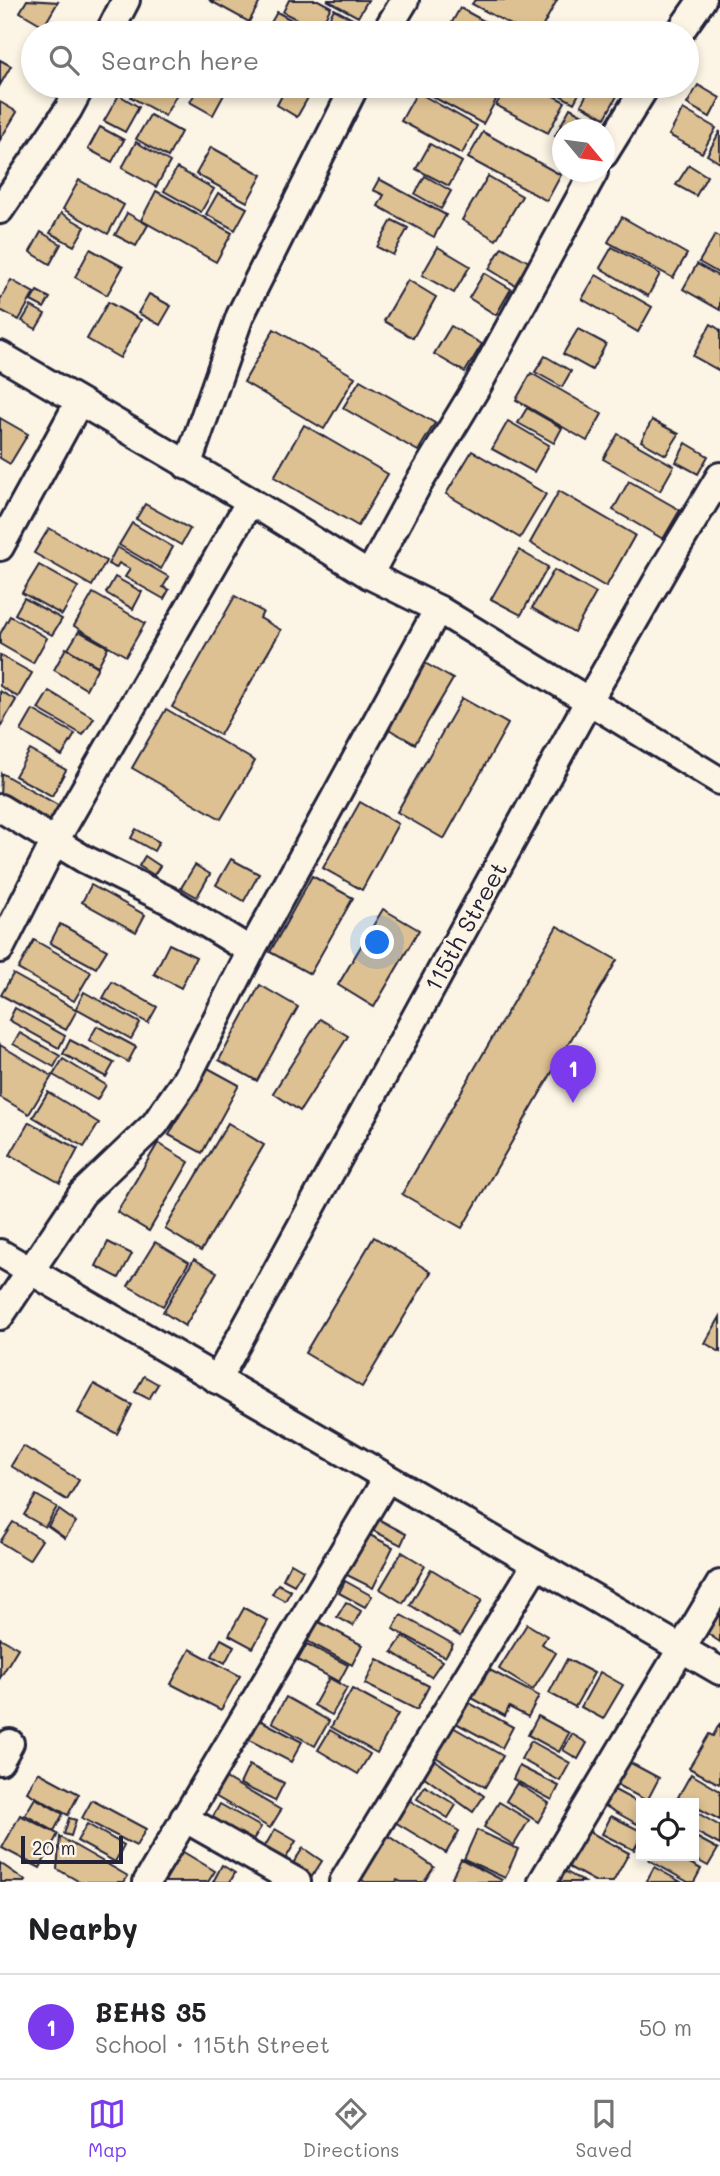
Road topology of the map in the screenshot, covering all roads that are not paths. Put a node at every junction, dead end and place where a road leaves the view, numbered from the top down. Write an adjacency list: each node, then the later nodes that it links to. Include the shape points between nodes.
1 (126, 0): 4 (street)
2 (405, 0): 5 (street)
3 (702, 0): 6 (street)
4 (115, 21)
5 (392, 21)
6 (687, 21)
7 (74, 98): 12 (street)
8 (349, 98): 15 (street, via 240,316)
9 (639, 98): 10 (street)
10 (615, 136)
11 (589, 182): 19 (street)
12 (0, 210)
13 (0, 355): 14 (street)
14 (79, 402): 15 (street); 18 (street)
15 (187, 466): 17 (street)
16 (720, 476): 21 (street, 115th Street)
17 (250, 501): 19 (street); 24 (street)
18 (0, 547)
19 (369, 575): 20 (street)
20 (438, 609): 21 (street); 26 (street)
21 (588, 702): 22 (street); 30 (street, 115th Street)
22 (720, 780)
23 (0, 808): 24 (street)
24 (55, 841): 25 (street); 26 (street)
25 (0, 948)
26 (251, 951): 28 (street, via 185,1081 155,1124 82,1194)
27 (0, 1253): 28 (street)
28 (30, 1269): 29 (street); 30 (street)
29 (0, 1317)
30 (217, 1380): 31 (street)
31 (387, 1478): 32 (street); 36 (street)
32 (536, 1564): 34 (street); 39 (street)
33 (720, 1584): 34 (street)
34 (682, 1649): 35 (street); 40 (street)
35 (720, 1671)
36 (184, 1818): 37 (street); 38 (street)
37 (147, 1882)
38 (297, 1882)
39 (344, 1882)
40 (542, 1882)

